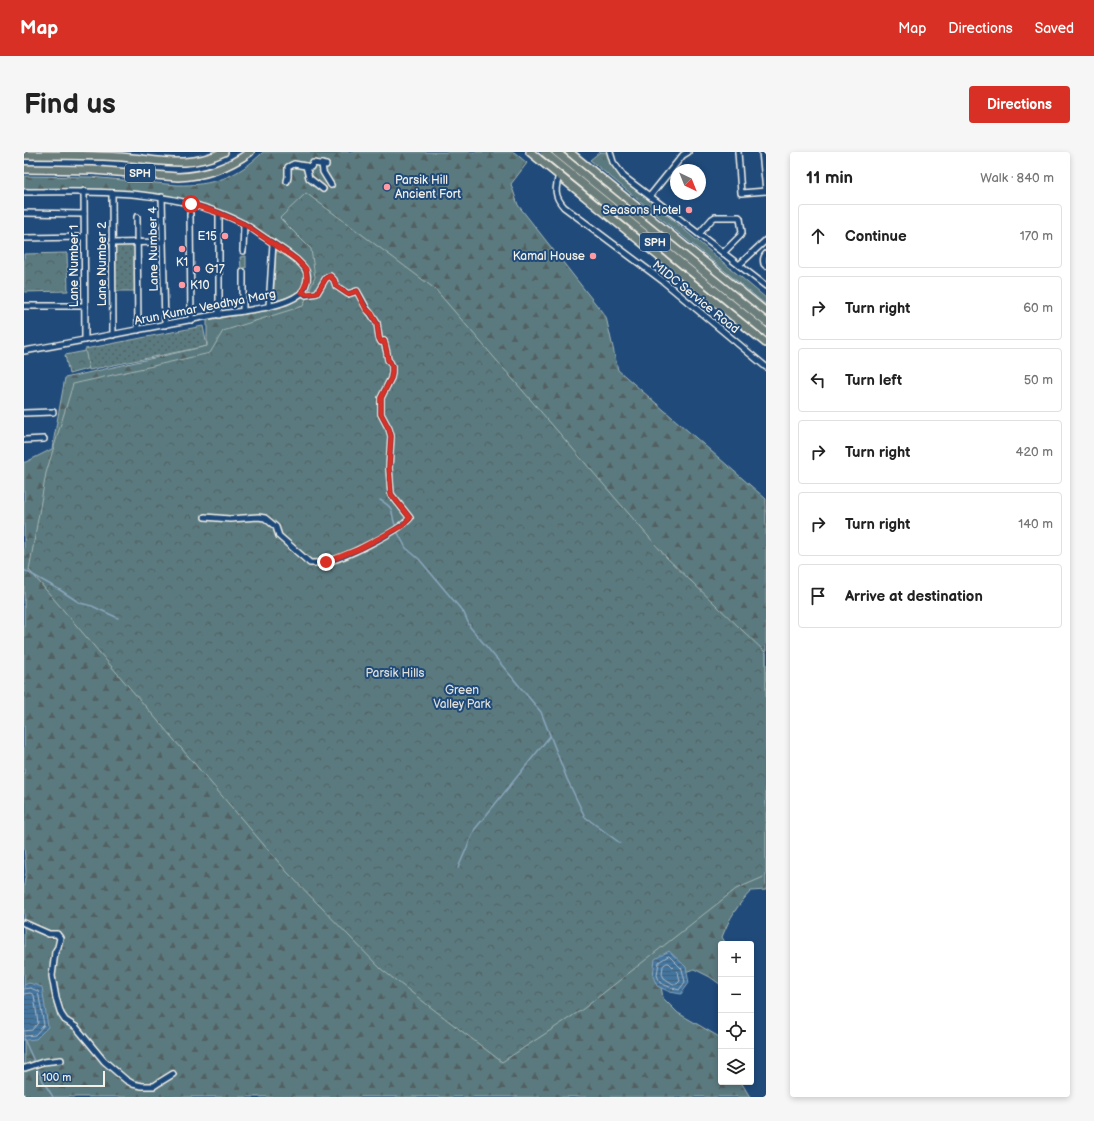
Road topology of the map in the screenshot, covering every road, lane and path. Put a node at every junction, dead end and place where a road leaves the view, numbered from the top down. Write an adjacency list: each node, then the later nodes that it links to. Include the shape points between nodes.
1 (224, 152): 12 (highway, SPH, via 203,160 179,163 94,156)
2 (250, 152): 14 (highway, SPH, via 222,168 200,175 178,177 122,171)
3 (530, 152): 15 (highway)
4 (544, 152): 59 (highway, SPH, bridge)
5 (556, 152): 56 (highway, SPH, bridge)
6 (559, 152): 15 (highway)
7 (572, 152): 16 (highway); 53 (highway)
8 (610, 152): 25 (street, via 613,162 624,177)
9 (688, 152): 25 (street, via 683,154)
10 (738, 152): 21 (street, via 741,193)
11 (762, 152): 21 (street)
12 (24, 155)
13 (306, 166): 17 (street, via 294,164 288,167); 18 (street, via 311,167 313,162 324,165 323,172); 20 (street, via 309,178)
14 (24, 169)
15 (552, 169): 16 (highway); 19 (street, MIDC Service Road)
16 (559, 175): 19 (street); 62 (highway)
17 (287, 181)
18 (331, 185)
19 (556, 185): 64 (street, MIDC Service Road, via 558,200 564,207 662,282)
20 (322, 189)
21 (766, 191)
22 (24, 192): 23 (street)
23 (84, 192): 24 (street); 29 (street, Lane Number 1)
24 (112, 193): 26 (street); 39 (street, Lane Number 2)
25 (650, 196): 33 (street)
26 (162, 197): 28 (street); 38 (street, Lane Number 4)
27 (24, 213): 29 (street)
28 (219, 213): 32 (street); 54 (street)
29 (84, 214): 34 (street, Lane Number 1)
30 (190, 214): 55 (street)
31 (137, 217): 37 (street)
32 (244, 224): 40 (street); 41 (street)
33 (699, 234): 42 (street); 42 (street, via 715,217 739,216 742,232)
34 (84, 237): 35 (street); 50 (street, Lane Number 1)
35 (24, 238)
36 (766, 240): 44 (street)
37 (137, 242): 38 (street); 39 (street); 58 (street)
38 (163, 242): 57 (street, Lane Number 4)
39 (112, 243): 60 (street, Lane Number 2)
40 (273, 243): 48 (street, via 306,269 307,281); 51 (street)
41 (243, 251)
42 (723, 253): 44 (street)
43 (766, 254): 45 (street, via 763,261)
44 (739, 265): 47 (street)
45 (766, 266)
46 (244, 272): 52 (street)
47 (766, 286)
48 (302, 292): 51 (street, Arun Kumar Veadhya Marg, via 288,301); 69 (street, via 317,293 330,276 336,286 348,294 357,291 377,324 379,338 381,342 384,341 392,366 391,378 381,398 381,414 391,436 391,494 410,518 406,523 359,549 326,562 310,563 279,536 276,527 265,518)
49 (24, 306): 50 (street)
50 (85, 306): 61 (street, Lane Number 1)
51 (269, 306): 52 (street, Arun Kumar Veadhya Marg)
52 (243, 311): 54 (street, Arun Kumar Veadhya Marg)
53 (766, 312)
54 (219, 315): 55 (street, Arun Kumar Veadhya Marg)
55 (191, 320): 57 (street, Arun Kumar Veadhya Marg)
56 (766, 322)
57 (165, 325): 58 (street, Arun Kumar Veadhya Marg)
58 (138, 330): 60 (street, Arun Kumar Veadhya Marg)
59 (766, 332)
60 (113, 335): 61 (street, Arun Kumar Veadhya Marg)
61 (85, 340): 63 (street, Arun Kumar Veadhya Marg)
62 (766, 343)
63 (24, 352)
64 (766, 367)
65 (53, 412): 66 (street)
66 (24, 413)
67 (44, 439): 68 (street)
68 (24, 440)
69 (205, 517)
70 (24, 923): 73 (street, via 48,934 57,934 60,938 55,952 52,976 61,1014 76,1027 104,1061 132,1084 142,1086 154,1086)
71 (61, 1060): 72 (street)
72 (25, 1068)
73 (173, 1074)

